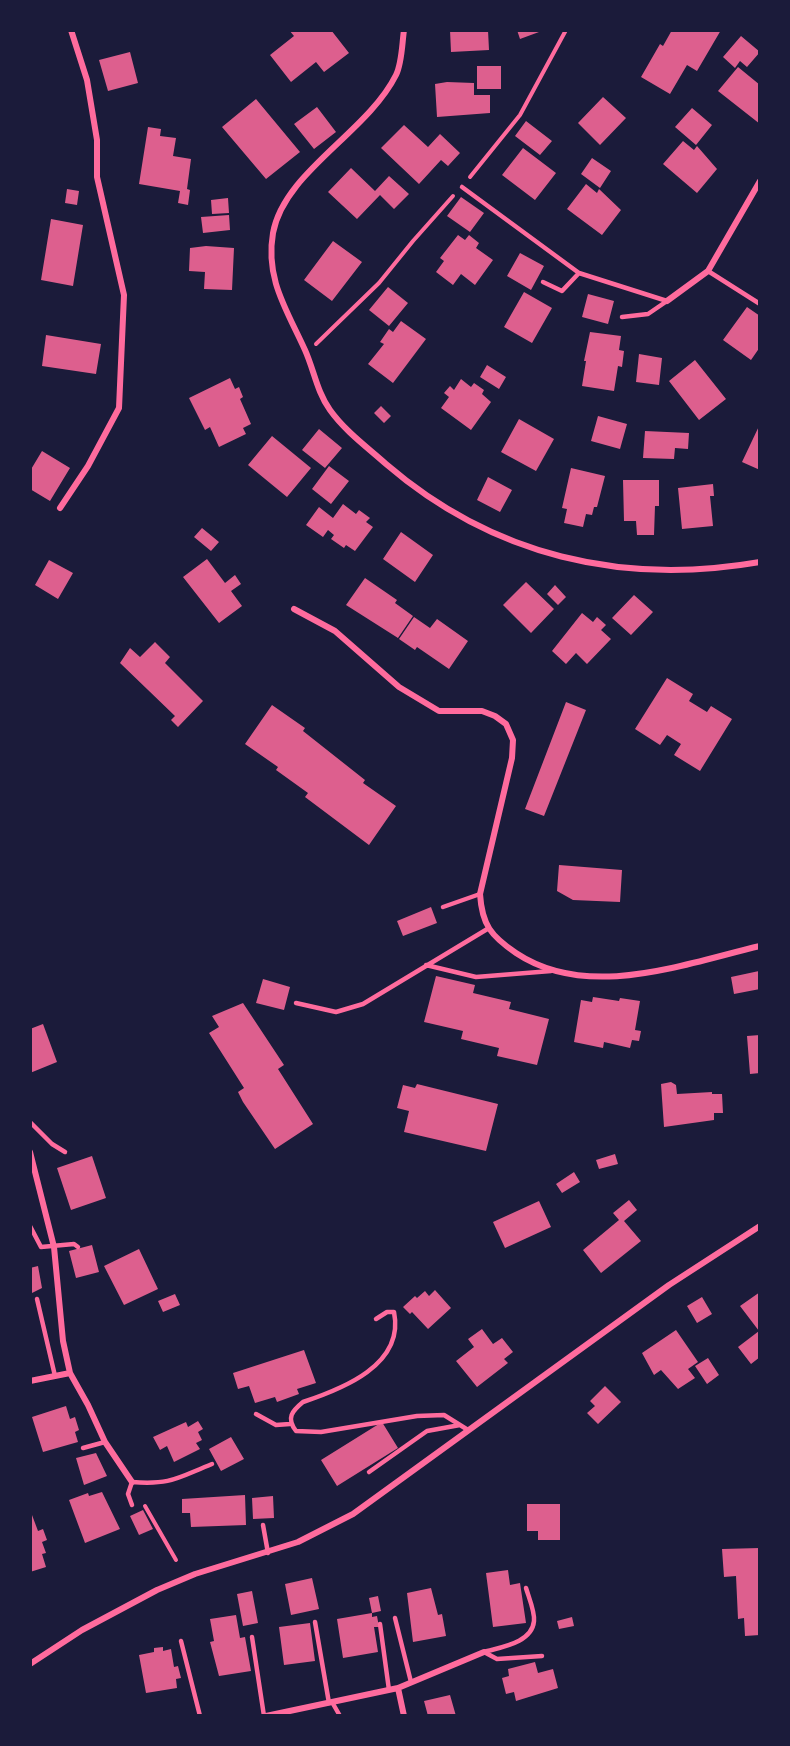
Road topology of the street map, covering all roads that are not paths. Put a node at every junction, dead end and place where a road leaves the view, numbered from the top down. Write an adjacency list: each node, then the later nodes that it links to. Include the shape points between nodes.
1 (71, 30): 11 (street, via 87,80 97,140 97,177 124,295 119,408)
2 (404, 30): 12 (street, via 397,73 384,95 292,190 273,232 274,286 307,353 328,408 344,427 434,502 476,526 565,559 650,571)
3 (760, 181): 5 (street)
4 (462, 187): 6 (lane)
5 (708, 271): 8 (street); 9 (lane)
6 (579, 273): 7 (lane, via 562,291); 8 (lane)
7 (543, 282)
8 (668, 301): 10 (lane, via 648,314)
9 (760, 304)
10 (622, 317)
11 (60, 508)
12 (760, 562)
13 (294, 609): 14 (street, via 335,631 399,687 439,711 482,711 506,724 513,740 512,758)
14 (480, 894): 15 (lane); 16 (street, via 482,916)
15 (443, 907)
16 (489, 928): 18 (lane); 19 (street, via 496,939)
17 (760, 946): 19 (street, via 632,975 587,976)
18 (425, 965): 19 (lane, via 476,977); 20 (lane, via 363,1004 336,1012)
19 (550, 971)
20 (296, 1003)
21 (30, 1122): 23 (lane)
22 (30, 1152): 27 (street)
23 (65, 1152)
24 (30, 1226): 27 (lane, via 41,1246)
25 (760, 1226): 36 (street, via 669,1285)
26 (78, 1246): 27 (lane)
27 (54, 1247): 30 (street)
28 (37, 1299): 31 (lane)
29 (376, 1319): 34 (lane, via 394,1312 396,1321 392,1345 380,1360 363,1376 303,1402 290,1417)
30 (70, 1373): 31 (street); 37 (street)
31 (55, 1376): 32 (street)
32 (30, 1381)
33 (256, 1414): 34 (lane, via 276,1425)
34 (290, 1424): 35 (lane, via 296,1431 321,1431 444,1415)
35 (460, 1425): 36 (lane); 40 (lane, via 427,1431)
36 (468, 1430): 44 (street, via 353,1514)
37 (105, 1442): 38 (lane); 41 (street)
38 (83, 1448)
39 (212, 1464): 41 (lane, via 179,1480)
40 (369, 1472)
41 (132, 1482): 42 (lane, via 128,1494)
42 (132, 1505)
43 (263, 1525): 44 (lane)
44 (268, 1553): 53 (street, via 195,1574 157,1590 82,1630)
45 (526, 1588): 51 (lane, via 534,1622 527,1636)
46 (395, 1618): 54 (lane)
47 (315, 1622): 57 (lane)
48 (380, 1624): 56 (lane)
49 (252, 1637): 59 (lane)
50 (181, 1641): 58 (lane)
51 (484, 1652): 52 (lane, via 496,1659); 54 (street)
52 (543, 1656)
53 (30, 1664)
54 (411, 1682): 55 (street)
55 (398, 1688): 56 (street); 61 (street)
56 (389, 1690): 57 (street)
57 (330, 1702): 59 (street); 60 (lane)
58 (200, 1716)
59 (265, 1716)
60 (340, 1716)
61 (404, 1716)

